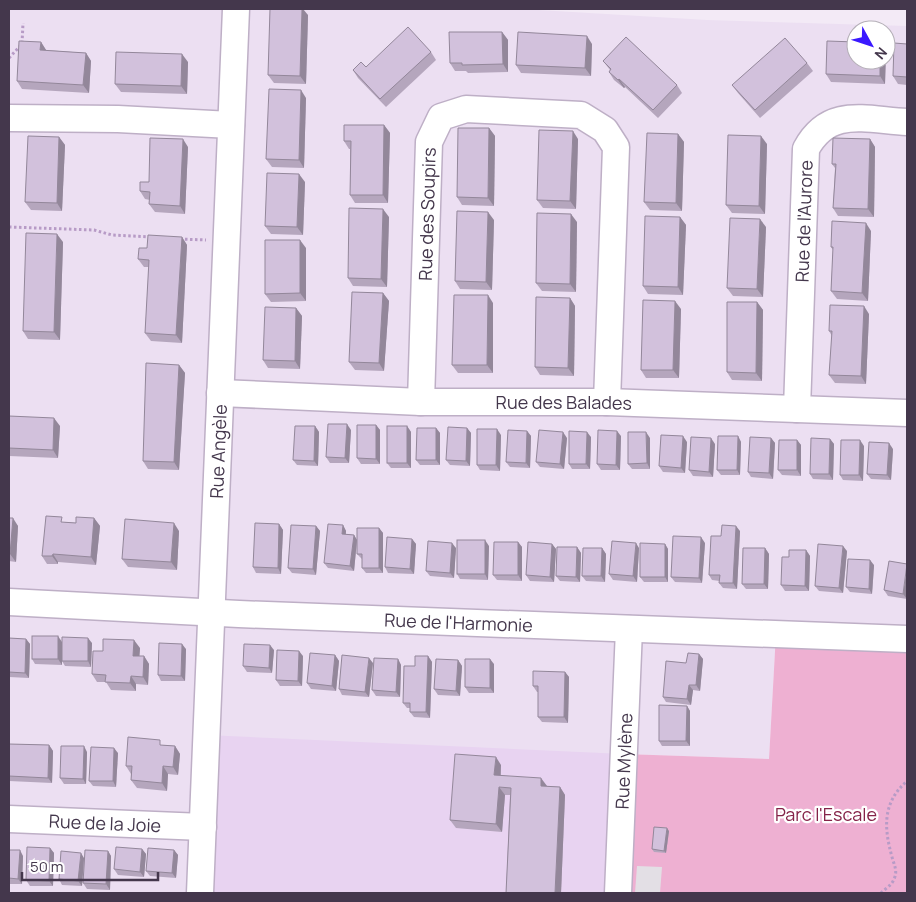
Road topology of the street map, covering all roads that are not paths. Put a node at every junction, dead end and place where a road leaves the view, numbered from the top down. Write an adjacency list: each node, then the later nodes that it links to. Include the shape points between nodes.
1 (236, 9): 4 (street, Rue Angèle)
2 (9, 118): 4 (street)
3 (907, 122): 8 (street, Rue de l'Aurore, via 833,120 814,134 806,149)
4 (231, 125): 5 (street, Rue Angèle)
5 (220, 394): 6 (street, Rue des Balades); 11 (street, Rue Angèle)
6 (421, 402): 7 (street, Rue des Balades); 7 (street, Rue des Soupirs, via 429,142 441,116 466,108 582,115 605,130 616,147)
7 (607, 402): 8 (street, Rue des Balades)
8 (797, 409): 9 (street, Rue des Balades)
9 (907, 413)
10 (9, 602): 11 (street, Rue de l'Harmonie)
11 (211, 612): 12 (street, Rue de l'Harmonie); 15 (street, Rue Angèle)
12 (629, 629): 13 (street, Rue de l'Harmonie); 17 (street, Rue Mylène)
13 (907, 639)
14 (9, 819): 15 (street, Rue de la Joie)
15 (202, 827): 16 (street, Rue Angèle)
16 (200, 893)
17 (618, 893)

